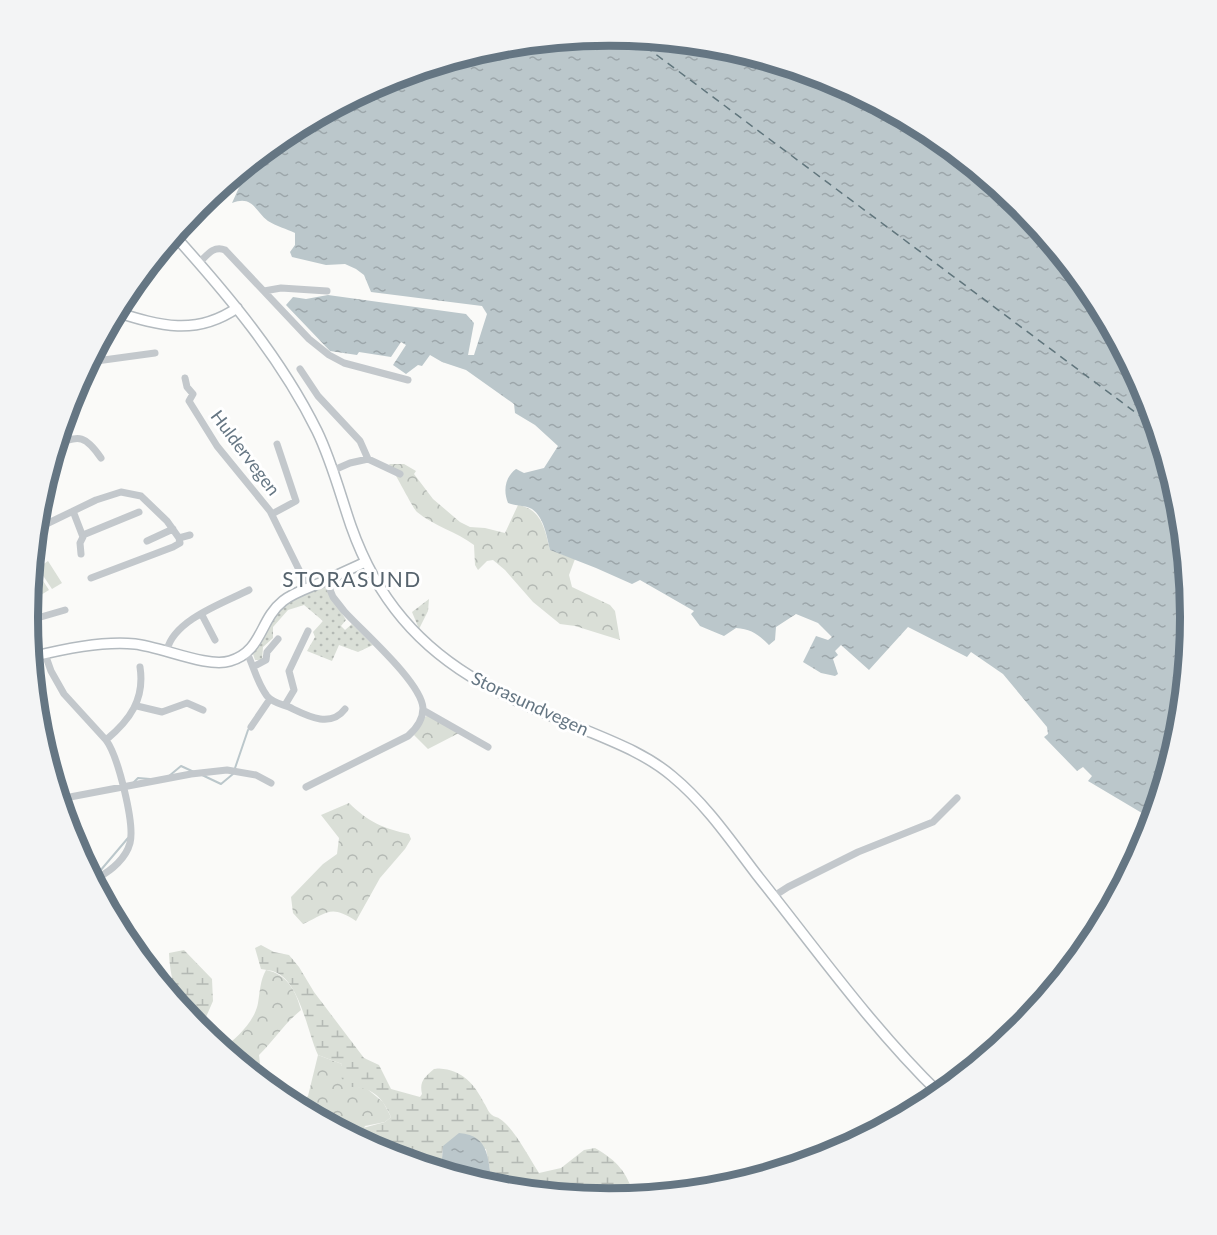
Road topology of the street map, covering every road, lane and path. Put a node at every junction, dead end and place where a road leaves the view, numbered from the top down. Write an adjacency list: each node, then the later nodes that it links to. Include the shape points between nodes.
1 (179, 241): 2 (main road, Storasundvegen)
2 (199, 263): 3 (street, via 221,248); 5 (main road, Storasundvegen)
3 (264, 291): 4 (street); 11 (street, via 309,339 335,359)
4 (327, 291)
5 (237, 308): 6 (main road, via 215,321 189,327); 16 (main road, Storasundvegen, via 298,396)
6 (125, 314)
7 (155, 353): 8 (street)
8 (99, 360)
9 (300, 369): 15 (street, via 318,396 360,441)
10 (185, 378): 20 (street, Huldervegen, via 193,394 189,401 208,432)
11 (408, 380)
12 (66, 441): 14 (street, via 81,438)
13 (277, 444): 20 (street, Huldervegen, via 296,501)
14 (101, 458)
15 (368, 459): 16 (street); 17 (street)
16 (334, 470): 28 (main road, Storasundvegen)
17 (400, 474)
18 (73, 511): 21 (street); 22 (street, via 112,494 134,494 153,506); 23 (street)
19 (139, 512): 23 (street)
20 (272, 514): 31 (street, Huldervegen)
21 (45, 525)
22 (173, 529): 25 (street); 26 (street)
23 (83, 535): 27 (street)
24 (190, 535): 25 (street)
25 (179, 538): 29 (street, via 180,543 173,547)
26 (147, 541)
27 (81, 554)
28 (366, 562): 30 (main road); 60 (main road, Storasundvegen, via 407,624 461,671 511,699 638,753 671,774 706,809)
29 (92, 578)
30 (326, 580): 31 (main road); 50 (street, via 344,611 417,689)
31 (308, 588): 40 (main road, via 275,608)
32 (249, 590): 34 (street)
33 (65, 610): 35 (street)
34 (202, 615): 38 (street); 39 (street, via 177,630)
35 (38, 618)
36 (308, 632): 46 (street, via 289,671 294,690)
37 (278, 639): 44 (street, via 267,652 266,660)
38 (215, 640)
39 (167, 650): 40 (main road, via 218,662); 41 (main road, via 114,644)
40 (247, 653): 44 (street)
41 (45, 654): 42 (main road); 52 (street, via 64,694)
42 (39, 655)
43 (140, 667): 47 (street)
44 (253, 667): 45 (street)
45 (270, 699): 46 (street); 51 (street)
46 (285, 705): 48 (street, via 325,720)
47 (137, 706): 49 (street, via 162,712 187,703); 52 (street)
48 (345, 708)
49 (203, 710)
50 (423, 710): 53 (street); 55 (street, via 420,722 408,736)
51 (251, 727)
52 (106, 740): 56 (street, via 116,757)
53 (488, 747)
54 (271, 783): 56 (street, via 256,775 227,770)
55 (306, 787)
56 (123, 788): 57 (street); 59 (street, via 131,829 129,846 123,857)
57 (67, 797)
58 (957, 798): 60 (street, via 933,822 858,852)
59 (99, 877)
60 (774, 896): 61 (main road, Storasundvegen, via 877,1027)
61 (933, 1087)

